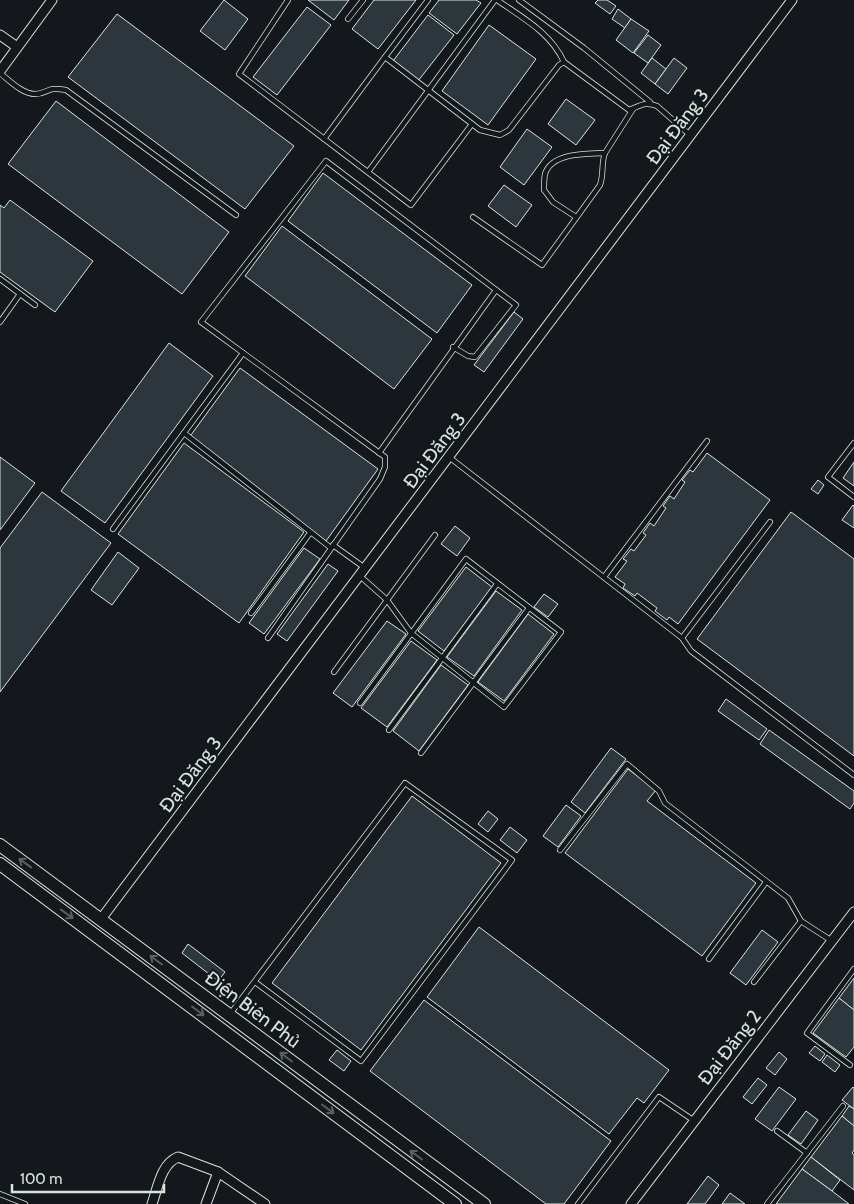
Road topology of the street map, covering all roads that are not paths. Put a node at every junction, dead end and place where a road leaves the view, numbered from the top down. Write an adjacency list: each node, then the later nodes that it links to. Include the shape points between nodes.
1 (52, 0): 10 (street)
2 (288, 0): 19 (lane, via 239,74)
3 (362, 0): 8 (lane)
4 (428, 0): 11 (lane)
5 (496, 0): 12 (lane, via 542,32 558,48); 14 (lane)
6 (519, 0): 15 (lane)
7 (792, 0): 18 (street, Đại Đăng 3)
8 (348, 19)
9 (0, 34): 10 (street)
10 (17, 47): 13 (street)
11 (386, 56): 14 (lane); 19 (lane)
12 (564, 62): 16 (lane, via 629,110); 17 (lane, via 509,130 500,135 491,134)
13 (0, 72): 22 (lane, via 27,93 36,94 53,87 66,90)
14 (429, 90): 17 (lane); 21 (lane)
15 (650, 103): 16 (lane); 18 (lane)
16 (634, 108): 20 (lane)
17 (472, 124): 21 (lane, via 411,205)
18 (690, 135): 36 (street, Đại Đăng 3)
19 (324, 139): 21 (lane)
20 (605, 153): 24 (lane, via 600,185); 24 (lane, via 570,156 555,162 545,173 544,190 553,202)
21 (368, 172)
22 (236, 215)
23 (473, 217): 24 (lane, via 542,265)
24 (576, 217)
25 (0, 279): 27 (lane)
26 (496, 290): 30 (lane); 30 (lane, via 516,305 475,356 468,356); 31 (lane, via 326,161 201,322)
27 (20, 294): 28 (lane); 29 (lane)
28 (35, 305)
29 (0, 322)
30 (453, 347): 35 (lane)
31 (243, 353): 32 (lane); 35 (lane)
32 (184, 434): 39 (lane); 40 (lane)
33 (707, 441): 44 (lane)
34 (854, 443): 37 (lane, via 828,477)
35 (379, 453): 42 (lane, via 385,457 380,479)
36 (449, 457): 43 (street, Đại Đăng 3); 44 (lane)
37 (854, 497)
38 (770, 522): 51 (lane)
39 (113, 529)
40 (310, 533): 42 (lane); 48 (lane)
41 (435, 535): 46 (lane)
42 (332, 547): 43 (lane); 50 (lane)
43 (363, 572): 46 (lane); 64 (street, Đại Đăng 3)
44 (604, 577): 51 (lane)
45 (497, 584): 47 (lane); 49 (lane, via 466,559); 52 (lane)
46 (387, 600): 49 (lane); 53 (lane)
47 (529, 608): 54 (lane); 54 (lane, via 561,632 504,707)
48 (251, 613)
49 (412, 633): 52 (lane); 55 (lane)
50 (268, 638)
51 (682, 638): 58 (lane, via 691,651)
52 (442, 659): 54 (lane); 56 (lane)
53 (334, 672)
54 (473, 683): 57 (lane)
55 (360, 703)
56 (389, 730)
57 (421, 753)
58 (854, 775)
59 (0, 845): 64 (main road, Điện Biên Phủ, one-way to 59)
60 (560, 850): 62 (lane, via 627,764 659,791 665,803)
61 (0, 864): 79 (main road, Điện Biên Phủ, one-way to 79)
62 (766, 882): 65 (lane, via 788,898); 67 (lane)
63 (854, 912): 66 (street, Đại Đăng 2)
64 (101, 919): 71 (main road, Điện Biên Phủ, one-way to 64)
65 (801, 920): 66 (lane); 70 (lane)
66 (832, 940): 74 (street, Đại Đăng 2)
67 (709, 959)
68 (854, 969): 72 (lane, via 807,1032)
69 (254, 982): 69 (lane, via 405,783 512,860 361,1060); 71 (lane)
70 (754, 982)
71 (229, 1015): 78 (main road, Điện Biên Phủ, one-way to 71)
72 (850, 1065)
73 (843, 1106): 76 (lane)
74 (693, 1120): 87 (lane, via 659,1097); 88 (street, Đại Đăng 2)
75 (777, 1131): 76 (lane)
76 (807, 1153): 89 (lane)
77 (218, 1172): 82 (street, via 186,1158 170,1160); 83 (street); 84 (street)
78 (440, 1172): 79 (main road); 86 (main road, Điện Biên Phủ)
79 (428, 1184): 85 (main road, Điện Biên Phủ)
80 (0, 1194): 81 (lane)
81 (25, 1204)
82 (152, 1204)
83 (206, 1204)
84 (265, 1204)
85 (455, 1204)
86 (484, 1204)
87 (578, 1204)
88 (631, 1204)
89 (767, 1204)

